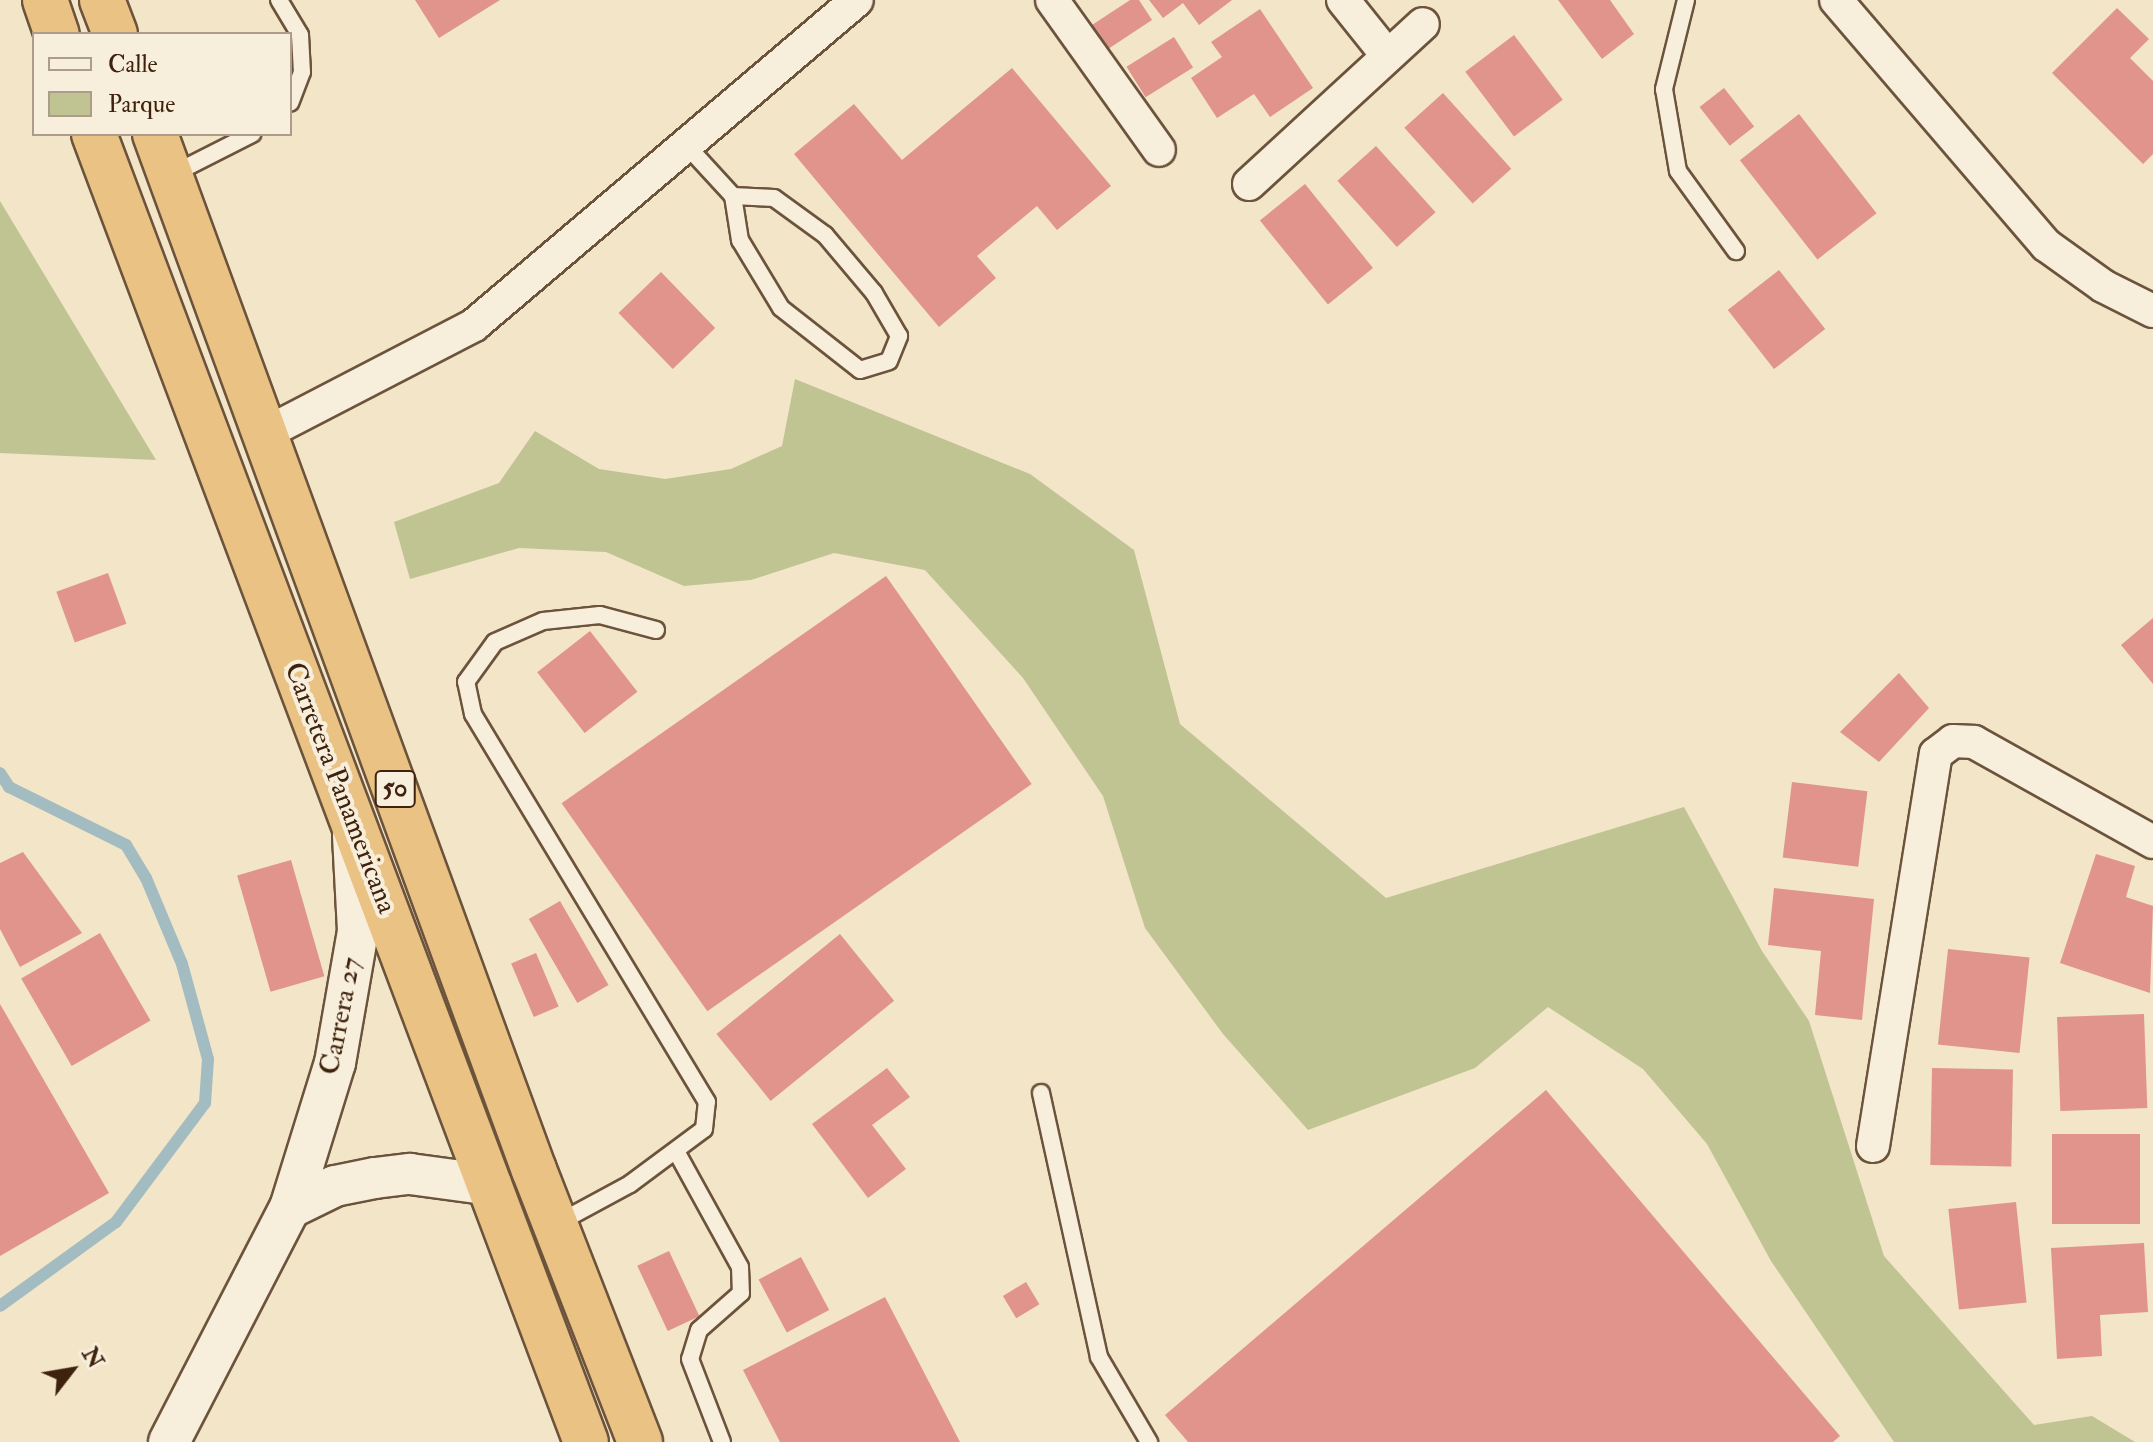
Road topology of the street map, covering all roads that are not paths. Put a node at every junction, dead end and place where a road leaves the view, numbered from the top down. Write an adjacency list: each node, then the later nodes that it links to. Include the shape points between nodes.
1 (45, 0): 10 (highway)
2 (102, 0): 11 (highway)
3 (279, 0): 13 (lane, via 300,35 302,72)
4 (857, 0): 17 (street)
5 (1052, 0): 18 (street)
6 (1343, 0): 12 (street)
7 (1686, 0): 22 (lane, via 1664,89 1678,171)
8 (1836, 0): 23 (street, via 2046,245 2103,286)
9 (1423, 24): 12 (street)
10 (56, 32)
11 (114, 32)
12 (1387, 55): 20 (street)
13 (292, 98)
14 (95, 136): 26 (highway, Carretera Panamericana / 50)
15 (156, 136): 19 (highway, Carretera Panamericana / 50)
16 (248, 136): 19 (lane)
17 (688, 147): 21 (lane); 24 (street, via 474,325)
18 (1159, 150)
19 (172, 175): 24 (highway, Carretera Panamericana / 50)
20 (1249, 184)
21 (733, 196): 21 (lane, via 740,240 781,308 860,370 889,361 899,336 874,293 825,235 774,198)
22 (1736, 251)
23 (2153, 311)
24 (266, 433): 33 (highway, Carretera Panamericana / 50, via 534,1170)
25 (656, 630): 30 (lane, via 600,615 543,621 495,642 466,682 473,714 707,1102 704,1129)
26 (352, 820): 31 (highway, Carretera Panamericana / 50); 32 (street, Carrera 27, via 358,931 350,991 335,1063)
27 (2153, 842): 29 (street, via 1974,742 1953,741 1936,754)
28 (1041, 1093): 38 (lane, via 1099,1357)
29 (1873, 1146)
30 (676, 1151): 33 (lane, via 630,1184); 37 (lane, via 740,1267 741,1293 699,1330 690,1359)
31 (491, 1185): 32 (street, via 410,1174 375,1178 335,1186); 35 (highway, Carretera Panamericana / 50)
32 (290, 1208): 34 (street, Carrera 27)
33 (558, 1223): 36 (highway, Carretera Panamericana / 50)
34 (169, 1442)
35 (586, 1442)
36 (640, 1442)
37 (722, 1442)
38 (1149, 1442)

